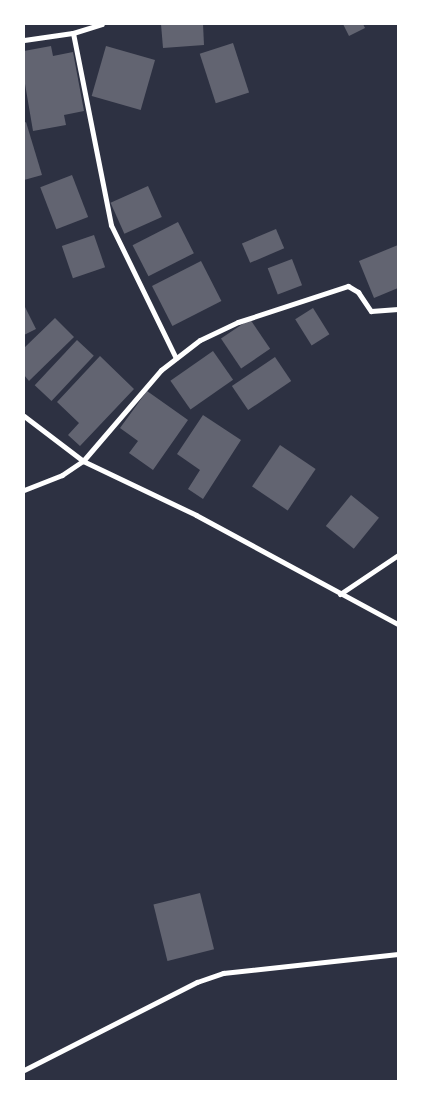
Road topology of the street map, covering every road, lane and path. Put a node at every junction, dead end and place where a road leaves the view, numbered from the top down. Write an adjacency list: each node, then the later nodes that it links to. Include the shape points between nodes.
1 (102, 24): 2 (street)
2 (73, 33): 3 (street); 5 (street, via 111,226)
3 (24, 40)
4 (398, 309): 5 (street, via 371,311 353,288 340,288 238,322 200,340)
5 (176, 358): 7 (street, via 161,370)
6 (24, 416): 7 (street)
7 (83, 460): 8 (street, via 62,475); 10 (street, via 196,515)
8 (24, 490)
9 (398, 555): 10 (street)
10 (340, 594): 11 (street)
11 (398, 624)
12 (398, 954): 13 (street, via 223,973 198,982)
13 (24, 1070)

